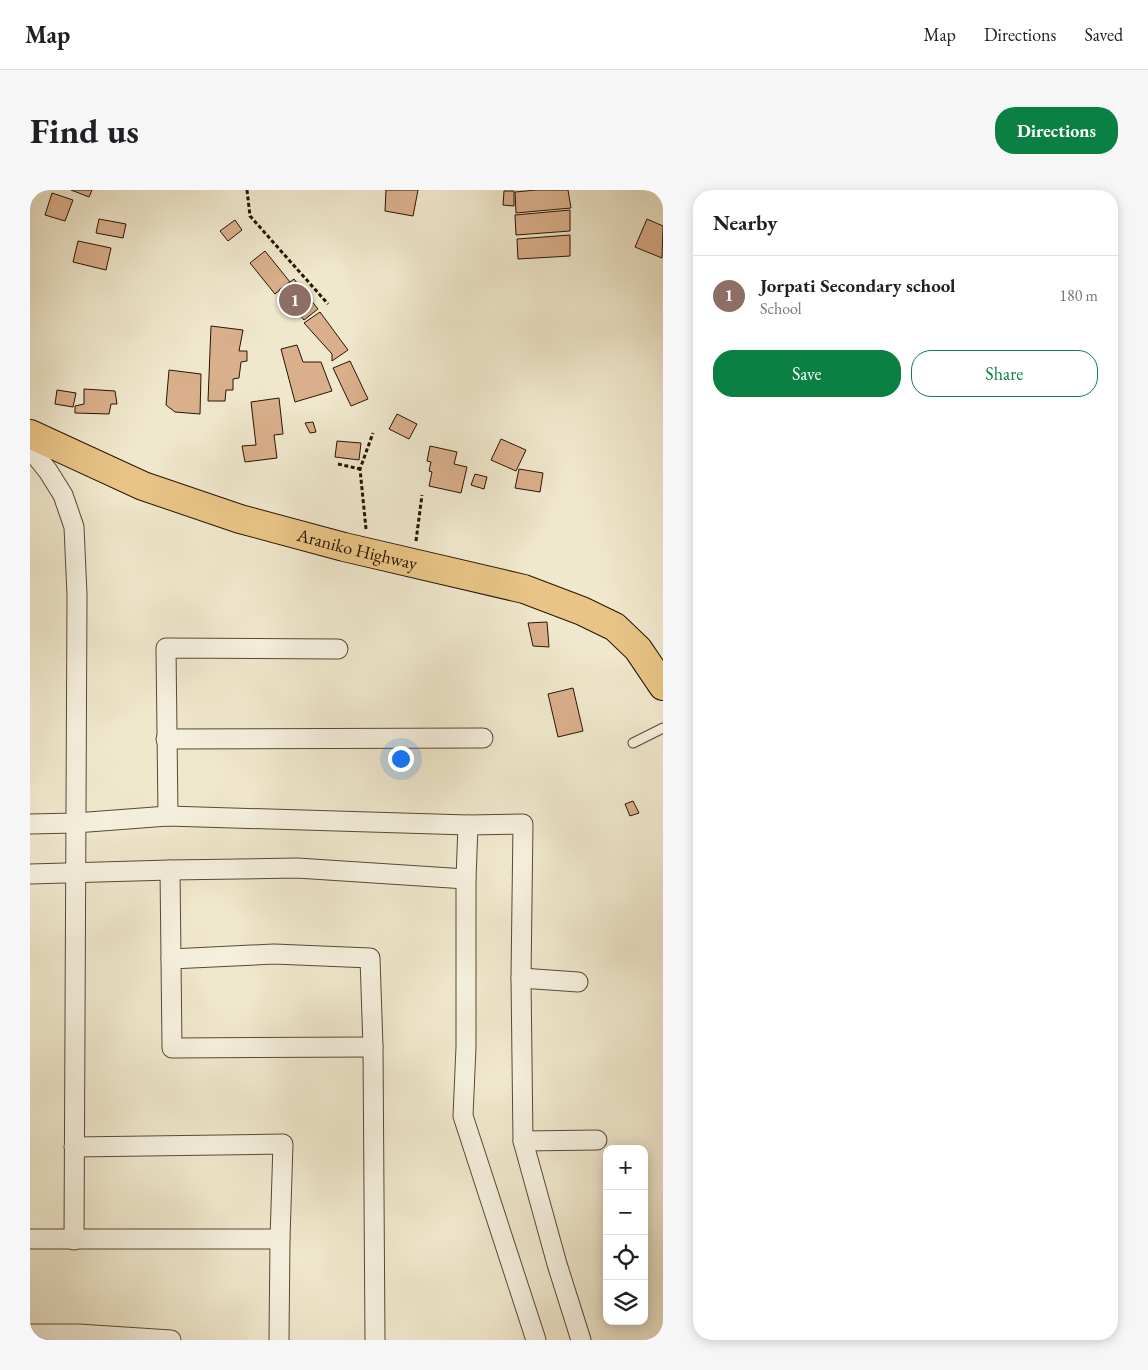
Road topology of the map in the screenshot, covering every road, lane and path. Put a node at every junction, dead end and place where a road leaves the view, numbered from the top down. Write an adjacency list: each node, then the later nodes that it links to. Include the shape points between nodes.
1 (247, 190): 2 (path, via 250,216)
2 (328, 304)
3 (373, 432): 7 (path)
4 (30, 434): 9 (highway, Araniko Highway, via 143,486 240,519)
5 (30, 443): 19 (street, via 63,494 74,527 77,595)
6 (338, 464): 7 (path)
7 (360, 469): 9 (path)
8 (422, 495): 10 (path, via 415,543)
9 (368, 552): 10 (highway, Araniko Highway)
10 (408, 563): 12 (highway, Araniko Highway, via 524,589 582,611 615,627 638,649)
11 (338, 650): 15 (street, via 166,648)
12 (663, 686)
13 (663, 728): 16 (lane)
14 (484, 738): 15 (street)
15 (166, 739): 17 (street)
16 (633, 743)
17 (168, 816): 19 (street); 20 (street)
18 (30, 824): 19 (street)
19 (75, 824): 22 (street)
20 (468, 825): 24 (street); 26 (street, via 523,824)
21 (170, 870): 22 (street); 24 (street, via 298,868); 25 (street)
22 (75, 873): 23 (street); 31 (street)
23 (30, 874)
24 (466, 879): 40 (street, via 466,1047 462,1116)
25 (171, 959): 28 (street, via 274,954 370,958); 28 (street, via 172,1048)
26 (521, 978): 27 (street); 30 (street)
27 (578, 982)
28 (373, 1047): 39 (street)
29 (597, 1140): 30 (street)
30 (523, 1141): 41 (street, via 556,1264)
31 (74, 1147): 33 (street, via 283,1144); 34 (street)
32 (30, 1239): 34 (street)
33 (280, 1239): 34 (street); 38 (street)
34 (74, 1240)
35 (30, 1334): 36 (street)
36 (78, 1337): 37 (street)
37 (171, 1340)
38 (279, 1340)
39 (375, 1340)
40 (536, 1340)
41 (581, 1340)

